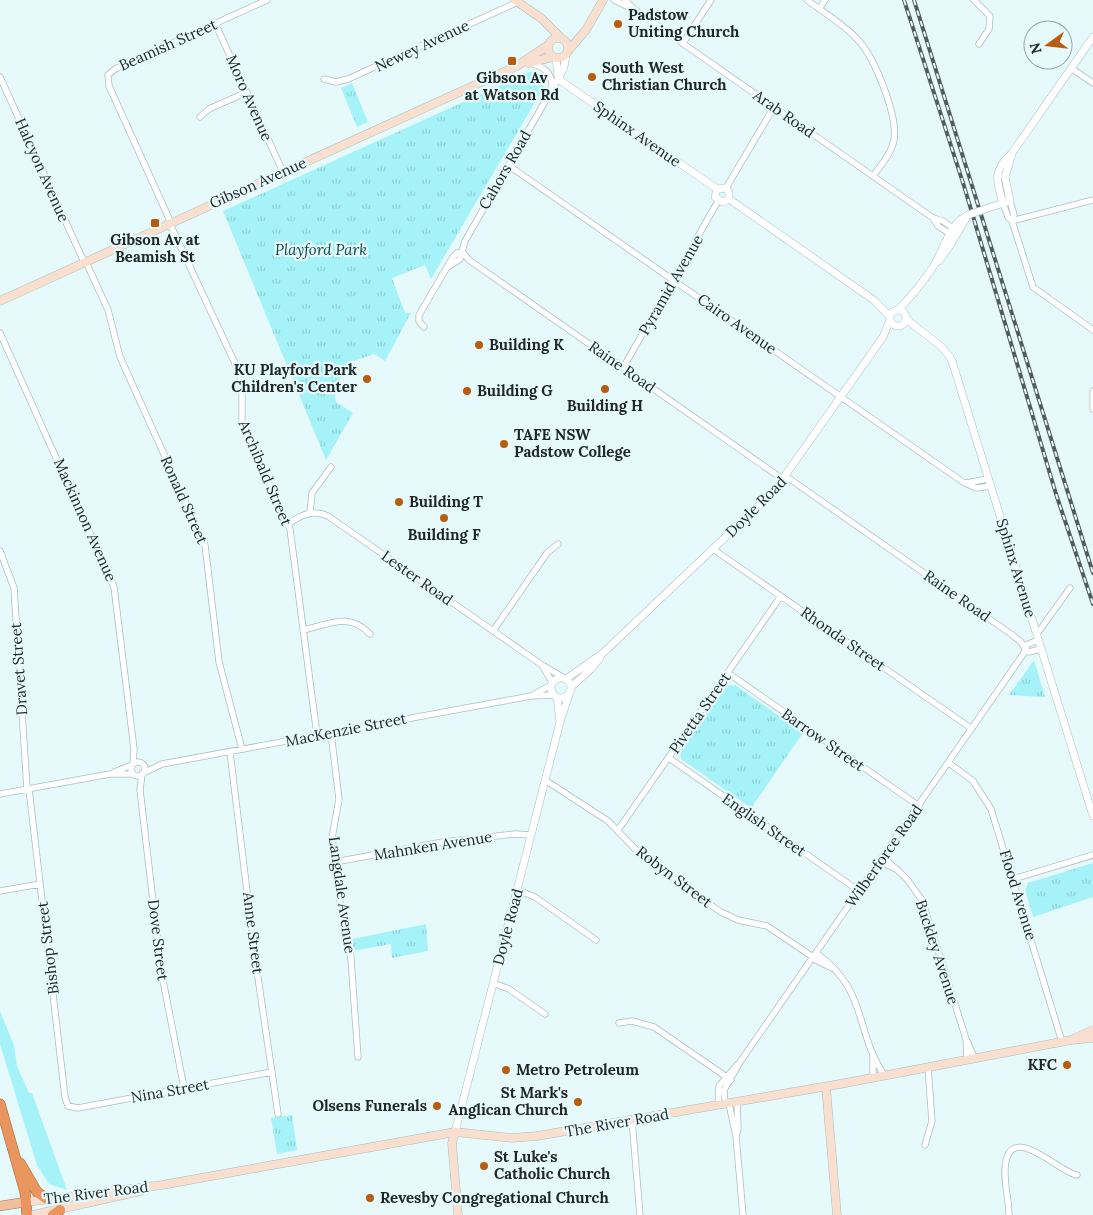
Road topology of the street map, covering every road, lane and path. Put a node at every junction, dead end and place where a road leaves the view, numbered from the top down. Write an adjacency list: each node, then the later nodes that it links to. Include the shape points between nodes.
1 (267, 0): 13 (street, Beamish Street)
2 (603, 0): 14 (main road, Cahors Road)
3 (614, 0): 11 (street, Arab Road)
4 (625, 0): 11 (street, Arab Road)
5 (711, 0): 18 (street)
6 (807, 0): 10 (street)
7 (825, 0): 10 (street)
8 (974, 0): 19 (street, via 990,16 989,29)
9 (516, 1): 12 (main road); 28 (street, Newey Avenue, via 348,79 336,82)
10 (819, 9): 37 (street, via 859,41 873,61 882,83 895,132 889,154)
11 (635, 10): 18 (street, Arab Road)
12 (542, 19): 16 (main road); 17 (main road, via 550,32)
13 (215, 23): 32 (street, Moro Avenue); 45 (street, Beamish Street, via 115,69 107,78)
14 (586, 30): 16 (main road, via 575,37); 20 (main road, Cahors Road)
15 (1093, 37): 24 (street)
16 (563, 39): 17 (main road, via 557,38); 20 (main road, via 568,45)
17 (549, 43): 21 (main road, via 548,51); 23 (main road, Gibson Avenue)
18 (683, 43): 33 (street, Arab Road)
19 (979, 44)
20 (567, 53): 21 (main road); 29 (street, Cahors Road)
21 (554, 57): 22 (main road, Gibson Avenue); 29 (street)
22 (529, 63): 23 (main road, Gibson Avenue); 31 (street, via 550,74)
23 (517, 66): 36 (main road, Gibson Avenue)
24 (1073, 67)
25 (1073, 69): 30 (street)
26 (1071, 70): 43 (street, via 1012,153 1003,160 998,173 999,187)
27 (0, 77): 48 (street, Halcyon Avenue)
28 (324, 79)
29 (558, 79): 31 (street, Cahors Road); 39 (street, Sphinx Avenue)
30 (1093, 83)
31 (552, 89): 35 (street, Cahors Road)
32 (246, 92): 34 (street, via 209,109); 36 (street, Moro Avenue)
33 (774, 107): 37 (street, Arab Road); 38 (street)
34 (200, 117)
35 (508, 165): 47 (street, Cahors Road); 49 (street, Cairo Avenue)
36 (283, 172): 45 (main road, Gibson Avenue)
37 (873, 176): 46 (street, Arab Road)
38 (726, 188): 39 (street); 40 (street)
39 (717, 190): 41 (street, via 715,197)
40 (729, 198): 41 (street); 51 (street)
41 (718, 201): 49 (street, Pyramid Avenue)
42 (1093, 201): 44 (street)
43 (1007, 202): 44 (street, via 1008,217); 46 (street, bridge, via 962,217)
44 (1012, 221): 58 (street, via 1033,286)
45 (171, 223): 48 (main road, Gibson Avenue); 70 (street, Archibald Street, via 241,376 241,422)
46 (954, 233): 50 (street, via 945,254)
47 (462, 252): 57 (street, Cahors Road, via 456,253 419,315 418,321); 62 (street, Raine Road, via 466,258)
48 (85, 262): 52 (main road, Gibson Avenue); 95 (street, Ronald Street, via 108,310 120,357 205,545 220,666)
49 (674, 280): 62 (street, Pyramid Avenue); 64 (street, Cairo Avenue)
50 (912, 296): 53 (street); 54 (street)
51 (875, 300): 53 (street); 55 (street)
52 (0, 301)
53 (897, 310): 54 (street, Sphinx Avenue); 55 (street)
54 (906, 317): 56 (street, Doyle Road, via 905,322); 59 (street, Sphinx Avenue)
55 (890, 318): 56 (street); 61 (street, Doyle Road)
56 (898, 326): 59 (street, Sphinx Avenue); 61 (street, Doyle Road)
57 (424, 327)
58 (1093, 330)
59 (920, 332): 68 (street, Sphinx Avenue, via 944,350 952,362)
60 (0, 333): 94 (street, Mackinnon Avenue, via 114,587)
61 (883, 337): 64 (street, Doyle Road)
62 (623, 368): 67 (street, Raine Road)
63 (1093, 391): 65 (street)
64 (841, 397): 67 (street, Doyle Road); 68 (street, Cairo Avenue, via 966,483)
65 (1093, 408)
66 (331, 467): 69 (street, via 312,493)
67 (785, 478): 72 (street, Doyle Road); 81 (street, Raine Road, via 1011,634)
68 (989, 483): 79 (street, Sphinx Avenue)
69 (310, 513): 70 (street); 77 (street, Lester Road, via 321,513 332,519)
70 (288, 524): 76 (street, Archibald Street)
71 (558, 544): 77 (street, via 547,553)
72 (713, 549): 75 (street, Rhonda Street); 82 (street, Doyle Road)
73 (0, 551): 106 (street, Dravet Street, via 14,588)
74 (1070, 588): 79 (street, Wilberforce Road)
75 (781, 596): 84 (street, Pivetta Street); 91 (street, Rhonda Street)
76 (303, 630): 78 (street, via 350,621); 93 (street, Archibald Street)
77 (493, 631): 83 (street, Lester Road)
78 (370, 634)
79 (1038, 637): 80 (street, Sphinx Avenue); 81 (street, Wilberforce Road, via 1027,644)
80 (1041, 649): 81 (street); 110 (street, Sphinx Avenue)
81 (1025, 650): 91 (street, Wilberforce Road)
82 (603, 653): 85 (street, Doyle Road, via 575,675); 87 (street, Doyle Road)
83 (542, 666): 85 (street, Lester Road); 86 (street, Lester Road)
84 (728, 673): 97 (street, Pivetta Street); 109 (street, Barrow Street)
85 (565, 678): 86 (street, via 557,678); 87 (street)
86 (552, 684): 88 (street, MacKenzie Street); 89 (street)
87 (571, 689): 89 (street, via 565,697); 90 (street, Doyle Road)
88 (531, 696): 89 (street, MacKenzie Street); 92 (street, MacKenzie Street)
89 (555, 696): 90 (street, Doyle Road)
90 (560, 722): 105 (street, Doyle Road)
91 (972, 730): 99 (street, Wilberforce Road)
92 (331, 733): 93 (street, MacKenzie Street); 115 (street, Langdale Avenue, via 339,799 332,833)
93 (318, 736): 95 (street, MacKenzie Street)
94 (134, 749): 98 (street, Mackinnon Avenue); 100 (street, Mackinnon Avenue)
95 (242, 749): 96 (street, MacKenzie Street)
96 (230, 752): 101 (street, MacKenzie Street); 134 (street, Anne Street)
97 (669, 758): 111 (street, Pivetta Street); 120 (street, English Street)
98 (141, 763): 100 (street, MacKenzie Street); 101 (street, MacKenzie Street); 102 (street, Mackinnon Avenue)
99 (949, 763): 109 (street, Wilberforce Road); 116 (street, Flood Avenue, via 973,781 988,802)
100 (132, 764): 103 (street); 104 (street, Mackinnon Avenue)
101 (162, 764): 102 (street, MacKenzie Street)
102 (143, 773): 104 (street, MacKenzie Street); 107 (street, Dove Street)
103 (110, 774): 104 (street); 106 (street)
104 (134, 774): 107 (street, Dove Street)
105 (545, 780): 111 (street, Robyn Street); 112 (street, Doyle Road)
106 (28, 789): 108 (street); 117 (street, Bishop Street)
107 (140, 790): 139 (street, Dove Street, via 161,970)
108 (0, 794)
109 (919, 806): 114 (street, Wilberforce Road)
110 (1093, 816)
111 (618, 830): 122 (street, Robyn Street, via 644,858 721,912 738,920 767,926)
112 (531, 835): 115 (street, Mahnken Avenue, via 443,842); 118 (street, Doyle Road)
113 (1093, 855): 116 (street)
114 (882, 859): 120 (street, Wilberforce Road); 132 (street, Buckley Avenue, via 912,884 922,900)
115 (335, 862): 131 (street, Langdale Avenue, via 341,910 350,941)
116 (1013, 880): 129 (street, Flood Avenue)
117 (40, 884): 119 (street); 142 (street, Bishop Street)
118 (518, 890): 121 (street, via 535,897); 123 (street, Doyle Road)
119 (0, 891)
120 (859, 891): 122 (street, Wilberforce Road)
121 (596, 940)
122 (814, 956): 130 (street, Robyn Street, via 832,968 853,994); 136 (street, Wilberforce Road)
123 (493, 983): 124 (street, via 509,989); 145 (street, Doyle Road)
124 (545, 1014)
125 (619, 1023): 136 (street, via 632,1021 654,1027)
126 (1093, 1030): 128 (main road, The River Road)
127 (1093, 1038): 128 (main road, The River Road)
128 (1071, 1040): 129 (main road, The River Road)
129 (1062, 1042): 132 (main road, The River Road)
130 (874, 1055): 135 (street); 137 (street)
131 (358, 1057)
132 (971, 1059): 133 (main road, The River Road)
133 (928, 1068): 135 (main road, The River Road); 146 (street, via 932,1124)
134 (272, 1072): 139 (street, Nina Street); 143 (street, Anne Street)
135 (885, 1076): 137 (main road, The River Road)
136 (728, 1078): 141 (street, Wilberforce Road, via 718,1089)
137 (873, 1078): 138 (main road, The River Road)
138 (826, 1087): 141 (main road, The River Road); 159 (main road)
139 (184, 1088): 142 (street, Nina Street, via 78,1108)
140 (0, 1104): 147 (highway)
141 (727, 1104): 144 (main road, The River Road); 158 (street, via 736,1136)
142 (68, 1106)
143 (278, 1114)
144 (632, 1120): 145 (main road, The River Road, via 524,1138); 157 (street)
145 (455, 1132): 149 (main road, The River Road); 156 (main road, via 452,1143)
146 (925, 1145)
147 (14, 1154): 150 (highway, via 37,1192); 151 (highway)
148 (1077, 1174): 160 (street, via 1069,1173 1028,1148 1015,1149 1005,1164)
149 (162, 1185): 150 (main road, The River Road); 153 (main road, The River Road)
150 (47, 1200): 151 (main road, The River Road)
151 (26, 1202): 152 (main road, The River Road); 154 (highway)
152 (0, 1206)
153 (57, 1212): 155 (main road, The River Road)
154 (27, 1215)
155 (33, 1215)
156 (458, 1215)
157 (640, 1215)
158 (743, 1215)
159 (837, 1215)
160 (1009, 1215)

